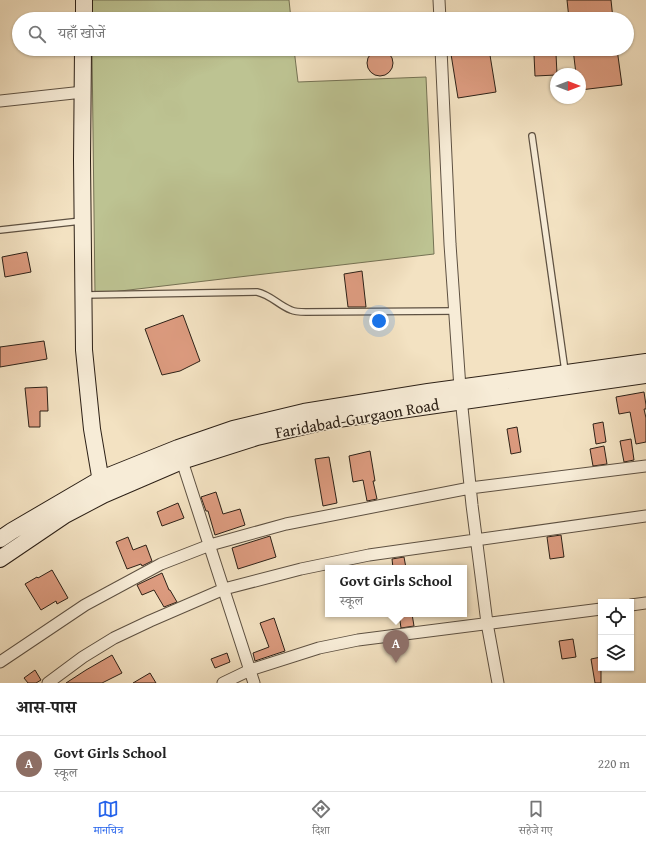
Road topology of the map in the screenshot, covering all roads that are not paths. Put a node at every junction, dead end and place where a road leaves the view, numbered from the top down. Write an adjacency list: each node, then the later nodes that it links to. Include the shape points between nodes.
1 (84, 0): 3 (main road)
2 (439, 0): 4 (street)
3 (84, 12)
4 (440, 12)
5 (84, 56): 7 (main road)
6 (441, 56): 13 (street)
7 (83, 92): 8 (street); 10 (main road)
8 (0, 101)
9 (532, 136): 15 (lane)
10 (83, 221): 11 (lane); 12 (main road)
11 (0, 230)
12 (84, 295): 13 (lane, via 257,292 292,310 306,312); 20 (main road, via 86,372)
13 (455, 311): 17 (street)
14 (646, 362): 15 (main road, Faridabad-Gurgaon Road)
15 (565, 373): 17 (main road, Faridabad-Gurgaon Road)
16 (646, 375): 17 (main road, Faridabad-Gurgaon Road)
17 (460, 394): 18 (main road, Faridabad-Gurgaon Road, via 257,437); 20 (main road, Faridabad-Gurgaon Road, via 304,412 233,429); 21 (street)
18 (182, 461): 22 (main road, Faridabad-Gurgaon Road); 26 (street)
19 (646, 466): 21 (street)
20 (101, 479): 22 (main road); 24 (main road, Faridabad-Gurgaon Road)
21 (470, 488): 25 (street); 26 (street, via 286,524)
22 (103, 495): 27 (main road, Faridabad-Gurgaon Road, via 65,515)
23 (646, 516): 25 (street)
24 (0, 539)
25 (477, 539): 28 (street, via 340,560); 32 (street)
26 (210, 545): 28 (street); 33 (street, via 161,564 85,605)
27 (0, 559)
28 (224, 589): 34 (street); 35 (street, via 114,638 84,656)
29 (646, 603): 30 (street)
30 (634, 605)
31 (598, 609): 32 (street)
32 (487, 623): 34 (street, via 358,640 319,648); 38 (street)
33 (0, 662)
34 (250, 670): 36 (street); 37 (street)
35 (48, 683)
36 (223, 683)
37 (254, 683)
38 (498, 683)

